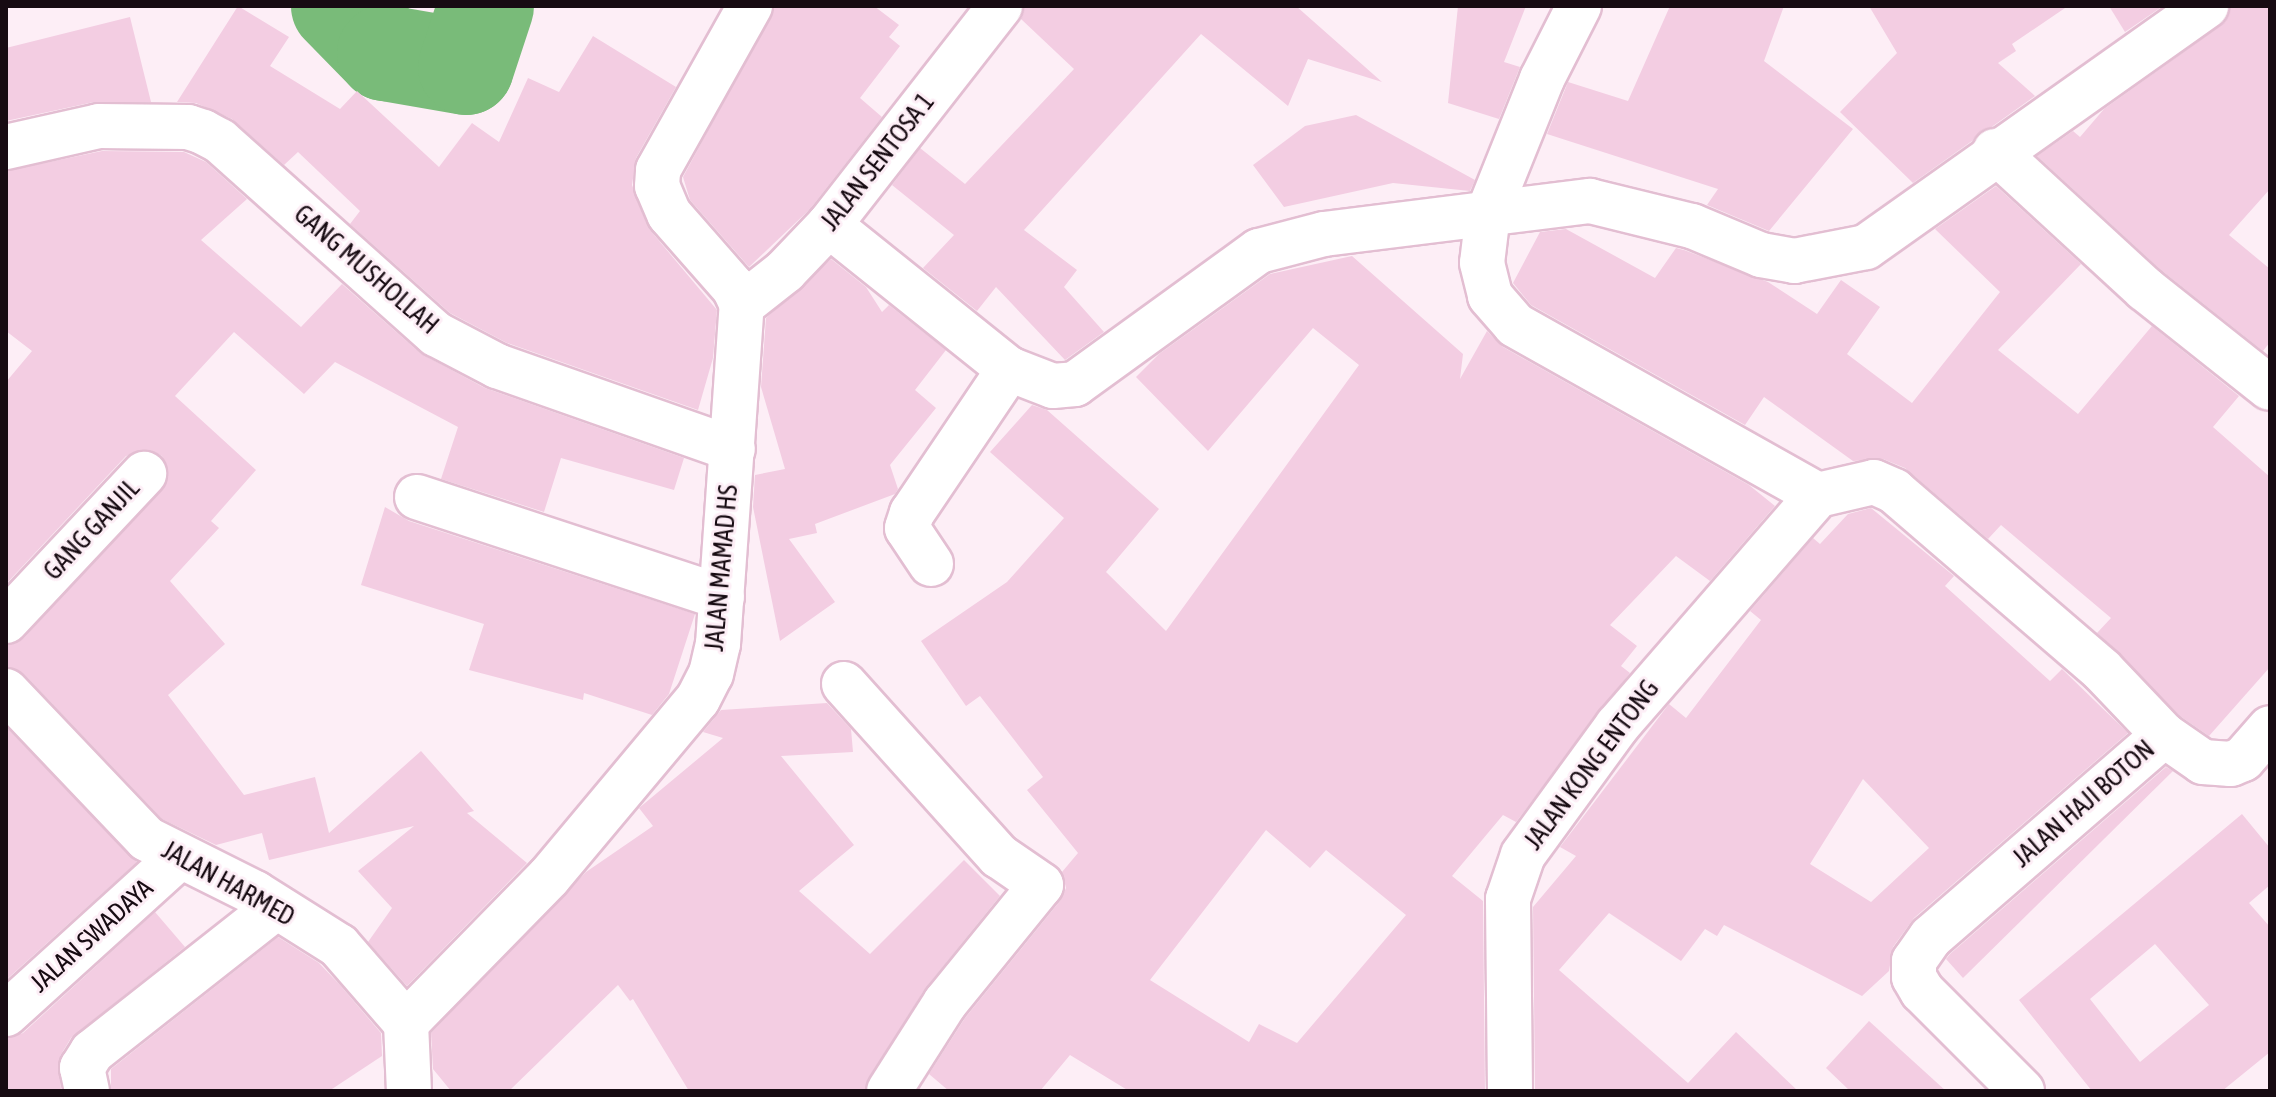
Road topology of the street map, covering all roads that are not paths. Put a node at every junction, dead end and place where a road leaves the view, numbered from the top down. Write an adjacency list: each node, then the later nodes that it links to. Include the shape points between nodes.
1 (750, 6): 9 (street, via 658,170 657,186 669,214 734,288)
2 (1000, 6): 8 (street, JALAN SENTOSA 1)
3 (1579, 6): 7 (street, via 1542,79)
4 (2206, 6): 6 (street)
5 (6, 147): 12 (street, GANG MUSHOLLAH, via 99,126 188,127 203,132 220,141 446,340 497,366)
6 (1995, 151): 7 (street, via 1866,247 1832,258 1794,261 1761,255 1692,226 1590,201); 11 (street, via 2145,289)
7 (1488, 213): 10 (street, via 1283,241 1259,251 1075,384 1053,386); 14 (street, via 1482,263 1490,296 1515,325)
8 (829, 225): 9 (street, JALAN SENTOSA 1, via 785,271); 10 (street)
9 (742, 305): 12 (street, JALAN MAMAD HS)
10 (1009, 369): 16 (street, via 912,513 907,528)
11 (2270, 388)
12 (733, 449): 17 (street, JALAN MAMAD HS)
13 (144, 474): 18 (street, GANG GANJIL)
14 (1818, 495): 22 (street, JALAN HAJI BOTON, via 1874,482 1894,491 2102,670); 30 (street, JALAN KONG ENTONG, via 1617,726 1523,855 1508,899)
15 (417, 497): 17 (street)
16 (931, 564)
17 (722, 597): 26 (street, JALAN MAMAD HS, via 718,644 698,699 549,877)
18 (6, 621)
19 (844, 684): 27 (street, via 999,856 1041,885 945,1003)
20 (6, 691): 23 (street, JALAN HARMED, via 132,827)
21 (2270, 728): 22 (street, via 2231,764 2203,762)
22 (2164, 735): 31 (street, JALAN HAJI BOTON, via 1931,937 1914,961 1914,977 1922,991)
23 (178, 858): 24 (street, JALAN HARMED, via 255,893); 25 (street, JALAN SWADAYA)
24 (275, 908): 26 (street, JALAN HARMED, via 339,946); 28 (street, via 92,1052 82,1068)
25 (6, 1014)
26 (406, 1023): 29 (street)
27 (895, 1089)
28 (87, 1091)
29 (409, 1091)
30 (1510, 1091)
31 (2022, 1091)

